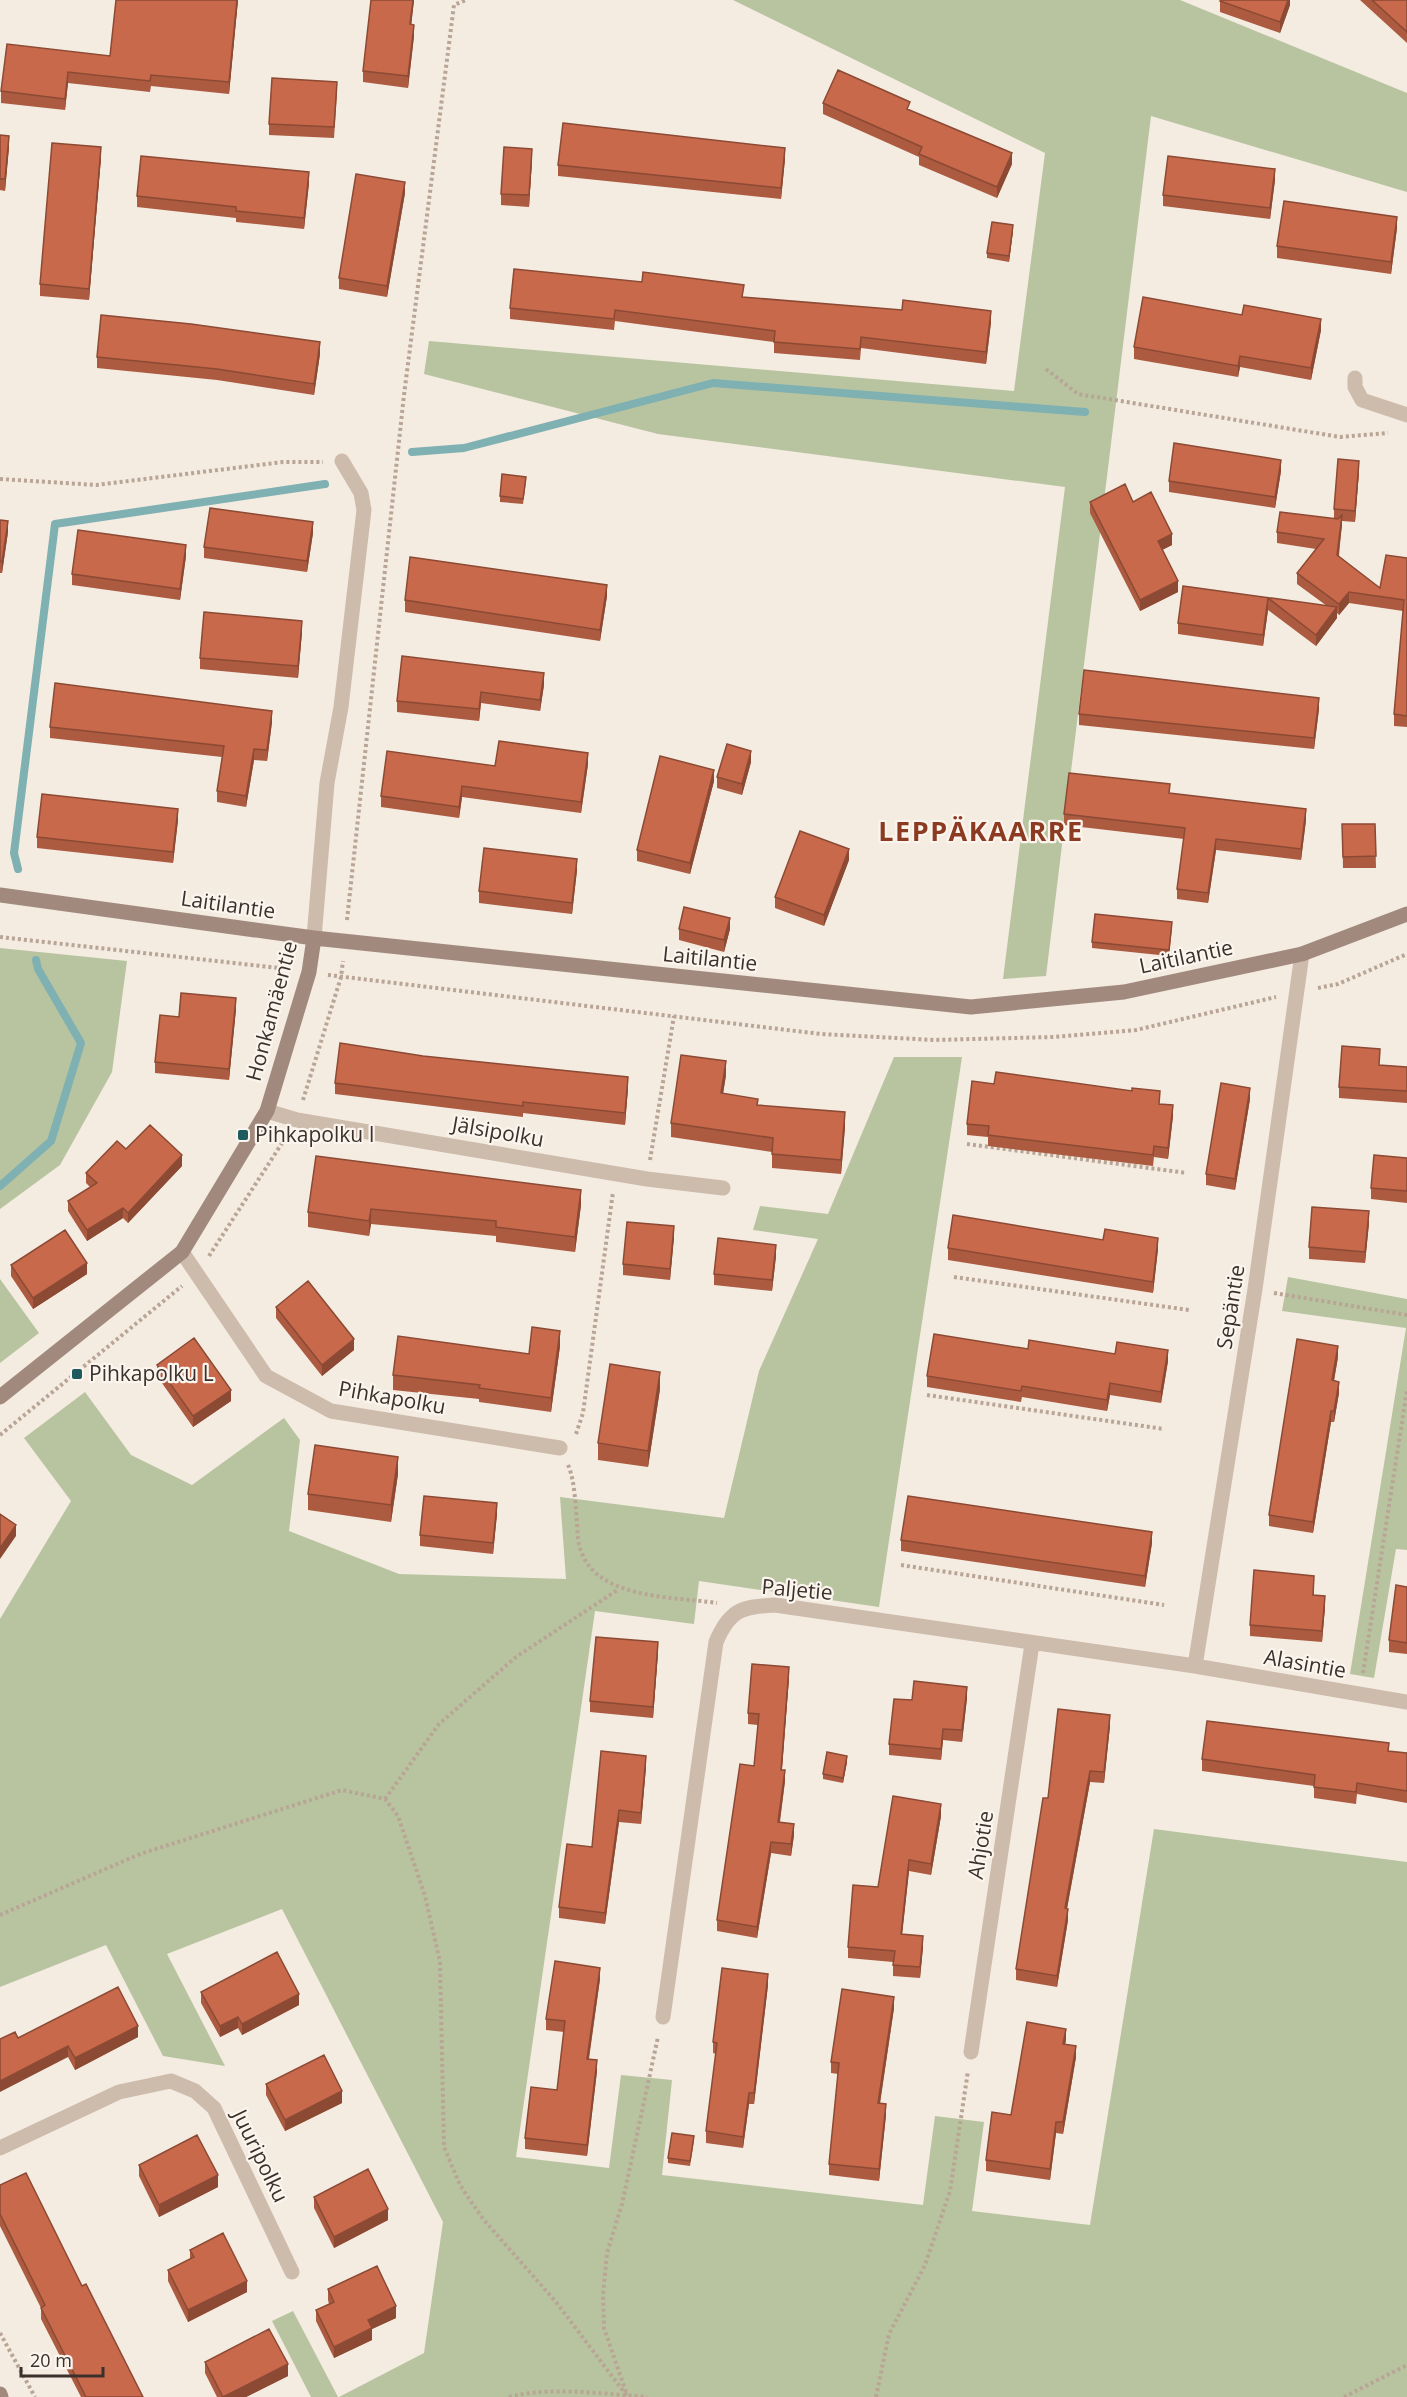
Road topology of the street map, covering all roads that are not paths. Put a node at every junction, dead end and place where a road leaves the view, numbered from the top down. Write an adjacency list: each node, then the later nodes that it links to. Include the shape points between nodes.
1 (1355, 378): 2 (street, via 1362,400)
2 (1407, 415)
3 (342, 461): 6 (street, Honkamäentie, via 361,493 364,510 341,707 327,783)
4 (0, 895): 6 (street, Laitilantie)
5 (1407, 914): 7 (street, Laitilantie)
6 (314, 938): 7 (street, Laitilantie, via 971,1007 1124,992); 8 (street, Honkamäentie, via 309,972)
7 (1302, 954): 14 (street, Sepäntie, via 1255,1289)
8 (267, 1111): 9 (street, Jälsipolku, via 297,1120 647,1179); 10 (street, Honkamäentie)
9 (723, 1188)
10 (182, 1252): 11 (street, Honkamäentie); 12 (street, Pihkapolku, via 266,1376 331,1411)
11 (0, 1397)
12 (560, 1448)
13 (1032, 1644): 14 (street, Paljetie); 16 (street, Paljetie, via 775,1605 744,1607 724,1623 716,1642); 17 (street, Ahjotie)
14 (1195, 1666): 15 (street, Alasintie)
15 (1407, 1702)
16 (663, 2017)
17 (971, 2052)
18 (0, 2148): 19 (street, Juuripolku, via 119,2092 171,2081 195,2091 214,2108)
19 (292, 2272)

